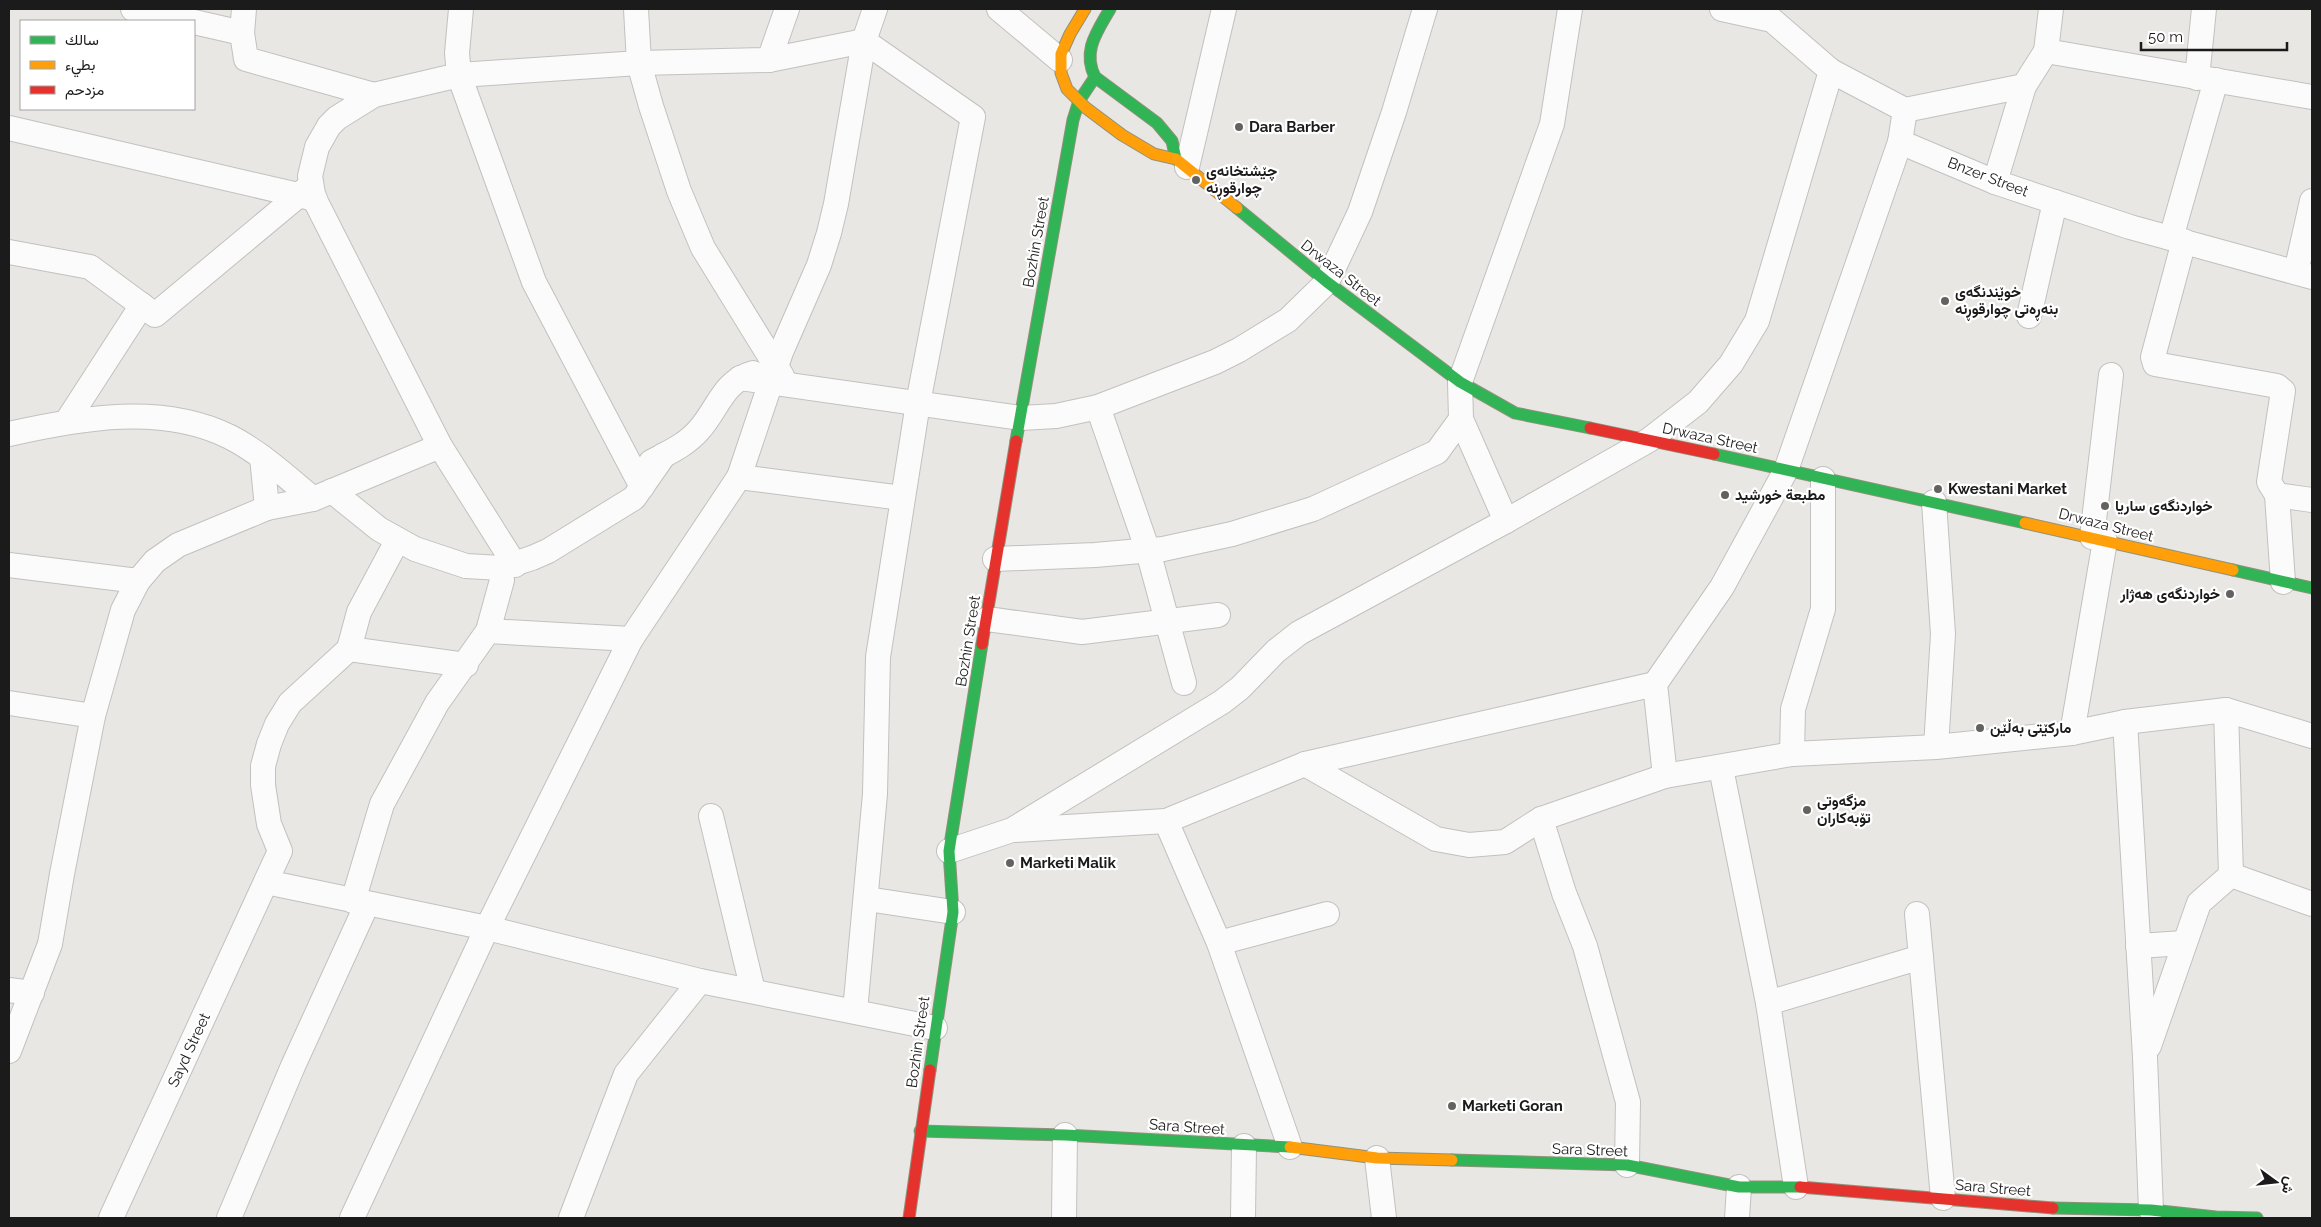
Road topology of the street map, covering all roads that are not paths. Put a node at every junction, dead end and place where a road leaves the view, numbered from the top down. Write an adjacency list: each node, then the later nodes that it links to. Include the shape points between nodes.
1 (133, 9): 16 (street)
2 (244, 9): 18 (street)
3 (461, 9): 25 (street, via 457,53)
4 (636, 9): 23 (street)
5 (787, 9): 21 (street)
6 (875, 9): 19 (street)
7 (999, 9): 22 (street)
8 (1085, 9): 22 (street, via 1062,49)
9 (1110, 9): 26 (street, via 1089,48 1087,59)
10 (1224, 9): 35 (street)
11 (1425, 9): 43 (street, via 1360,212)
12 (1570, 9): 48 (street, via 1552,124)
13 (2051, 9): 20 (street)
14 (2204, 9): 27 (street)
15 (1732, 10): 24 (street, via 1772,20)
16 (185, 20)
17 (195, 22): 18 (street)
18 (242, 33): 29 (street, via 246,59)
19 (864, 42): 21 (street); 47 (street, via 829,233); 49 (street, via 973,117)
20 (2046, 51): 27 (street); 28 (street)
21 (769, 60): 23 (street)
22 (1060, 60): 31 (street, Drwaza Street, via 1063,83)
23 (639, 63): 25 (street); 47 (street, via 666,154 693,225)
24 (1831, 71): 32 (street); 55 (street, via 1757,321 1730,364 1698,402)
25 (459, 75): 29 (street); 60 (street, via 534,282)
26 (1095, 77): 31 (street, Bozhin Street); 35 (street, via 1157,123 1172,140)
27 (2207, 79): 30 (street); 40 (street)
28 (2024, 86): 32 (street); 36 (street)
29 (374, 95): 37 (street, via 347,110 329,126 314,156)
30 (2312, 97)
31 (1079, 101): 35 (street, Drwaza Street, via 1143,148); 51 (street, Bozhin Street)
32 (1905, 110): 34 (street)
33 (9, 128): 37 (street)
34 (1900, 142): 36 (street, Bnzer Street); 58 (street)
35 (1182, 163): 43 (street, Drwaza Street)
36 (1995, 182): 39 (street, Bnzer Street)
37 (308, 193): 44 (street, via 155,315); 56 (street)
38 (2312, 201): 42 (street)
39 (2055, 202): 40 (street, Bnzer Street); 45 (street)
40 (2178, 240): 42 (street, Bnzer Street); 63 (street, via 2153,356 2155,364 2277,386 2284,392 2269,482)
41 (11, 256): 44 (street, via 90,267)
42 (2304, 275)
43 (1327, 282): 48 (street, Drwaza Street); 50 (street, via 1288,320 1239,350)
44 (142, 305): 53 (street)
45 (2029, 316)
46 (2111, 375): 69 (street)
47 (778, 378): 49 (street); 59 (street); 60 (street, via 740,378 726,389 698,432)
48 (1460, 382): 52 (street); 55 (street, Drwaza Street, via 1515,413)
49 (918, 403): 51 (street); 64 (street)
50 (1098, 407): 51 (street, via 1056,416); 71 (street)
51 (1021, 418): 72 (street, Bozhin Street)
52 (1461, 419): 68 (street); 71 (street, via 1437,452 1313,509 1232,534)
53 (67, 421): 54 (street); 57 (street, via 123,417 188,423 217,431)
54 (9, 434)
55 (1649, 440): 58 (street, Drwaza Street); 68 (street)
56 (440, 446): 62 (street); 74 (street, via 498,538)
57 (262, 457): 62 (street); 67 (street)
58 (1786, 470): 61 (street, Drwaza Street); 86 (street, via 1722,587)
59 (738, 477): 64 (street); 82 (street)
60 (638, 478): 74 (street, via 634,498 548,551)
61 (1823, 479): 66 (street, Drwaza Street); 94 (street, via 1824,609 1793,709)
62 (322, 495): 67 (street); 70 (street)
63 (2277, 495): 65 (street); 76 (street)
64 (902, 498): 105 (street, via 878,657 875,794)
65 (2312, 500)
66 (1934, 502): 69 (street, Drwaza Street); 93 (street, via 1943,634)
67 (267, 508): 75 (street, via 167,551)
68 (1506, 521): 101 (street, via 1299,633 1230,697)
69 (2098, 539): 76 (street, Drwaza Street); 91 (street)
70 (397, 541): 74 (street, via 450,562); 83 (street, via 358,612)
71 (1148, 551): 72 (street); 80 (street)
72 (995, 559): 79 (street, Bozhin Street)
73 (9, 565): 75 (street)
74 (506, 571): 81 (street)
75 (138, 581): 89 (street, via 123,610)
76 (2283, 582): 77 (street, Drwaza Street)
77 (2312, 588)
78 (1218, 615): 80 (street)
79 (987, 619): 80 (street, via 1082,632); 102 (street, Bozhin Street)
80 (1168, 623): 85 (street)
81 (498, 631): 82 (street); 84 (street)
82 (631, 639): 111 (street)
83 (349, 649): 84 (street); 104 (street, Sayd Street, via 290,703 269,744 263,766 263,785 269,824 280,851)
84 (466, 665): 106 (street, via 437,703 382,804)
85 (1184, 683)
86 (1655, 684): 95 (street); 97 (street)
87 (9, 703): 89 (street)
88 (2226, 710): 90 (street); 92 (street); 103 (street)
89 (93, 716): 119 (street, via 50,944)
90 (2125, 722): 91 (street); 114 (street)
91 (2072, 733): 93 (street)
92 (2312, 736)
93 (1936, 747): 94 (street)
94 (1792, 754): 96 (street)
95 (1305, 764): 99 (street, via 1436,839 1470,846 1506,842); 100 (street)
96 (1721, 768): 97 (street); 120 (street)
97 (1666, 776): 99 (street)
98 (710, 816): 118 (street)
99 (1542, 819): 130 (street, via 1584,946 1628,1102)
100 (1166, 821): 101 (street); 112 (street)
101 (1012, 830): 102 (street)
102 (949, 851): 108 (street, Bozhin Street)
103 (2230, 875): 107 (street); 113 (street, via 2199,903)
104 (266, 882): 106 (street); 137 (street, Sayd Street)
105 (867, 899): 108 (street); 121 (street)
106 (360, 903): 111 (street); 138 (street)
107 (2312, 904)
108 (953, 912): 122 (street, Bozhin Street)
109 (1327, 914): 112 (street)
110 (1917, 914): 115 (street)
111 (487, 928): 116 (street); 139 (street)
112 (1219, 942): 128 (street)
113 (2184, 943): 114 (street); 124 (street)
114 (2138, 946): 124 (street)
115 (1921, 957): 120 (street); 133 (street)
116 (700, 980): 118 (street); 136 (street, via 626,1074)
117 (9, 990): 119 (street)
118 (753, 991): 121 (street)
119 (32, 993): 123 (street)
120 (1768, 1003): 132 (street)
121 (855, 1011): 122 (street)
122 (935, 1028): 125 (street, Bozhin Street)
123 (9, 1051)
124 (2145, 1057): 134 (street)
125 (920, 1131): 126 (street, Sara Street); 140 (street, Bozhin Street)
126 (1065, 1135): 127 (street, Sara Street); 141 (street)
127 (1244, 1146): 128 (street, Sara Street); 142 (street)
128 (1290, 1147): 129 (street, Sara Street)
129 (1376, 1158): 130 (street, Sara Street); 143 (street)
130 (1627, 1165): 131 (street, Sara Street)
131 (1739, 1187): 132 (street, Sara Street); 144 (street)
132 (1796, 1187): 133 (street, Sara Street)
133 (1943, 1198): 135 (street, Sara Street)
134 (2151, 1210): 135 (street, Sara Street); 145 (street, Sara Street)
135 (2042, 1213)
136 (578, 1217)
137 (111, 1218)
138 (229, 1218)
139 (352, 1218)
140 (909, 1218)
141 (1064, 1218)
142 (1243, 1218)
143 (1384, 1218)
144 (1738, 1218)
145 (2216, 1218): 146 (street, Sara Street)
146 (2257, 1218)

